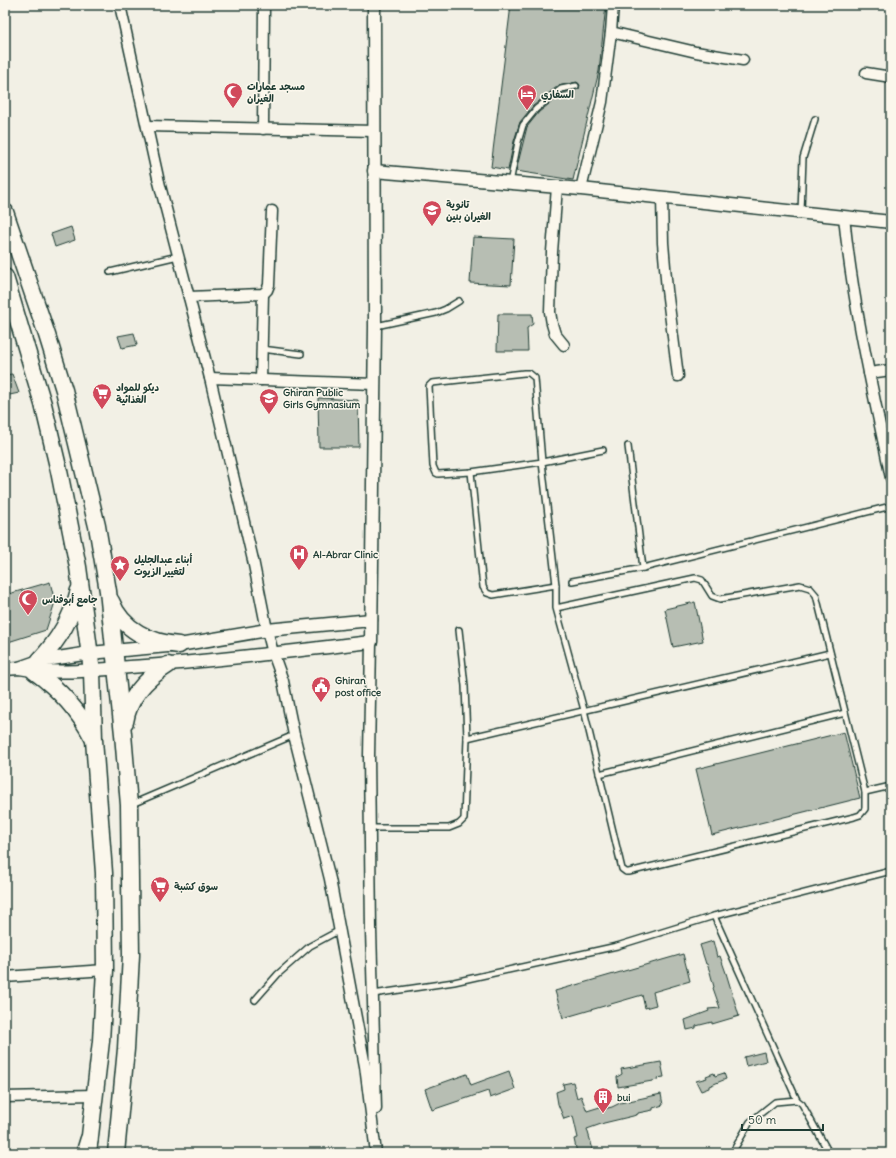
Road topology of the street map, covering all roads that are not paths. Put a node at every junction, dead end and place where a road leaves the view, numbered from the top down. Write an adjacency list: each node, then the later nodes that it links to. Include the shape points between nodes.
1 (120, 5): 11 (street)
2 (264, 5): 12 (street)
3 (374, 5): 13 (street)
4 (613, 5): 5 (street)
5 (611, 32): 6 (street); 17 (street, via 602,102)
6 (743, 60)
7 (866, 73): 8 (street)
8 (891, 77)
9 (576, 86): 15 (lane, via 561,89 536,109 523,125)
10 (815, 119): 21 (lane, via 803,158)
11 (147, 126): 12 (street); 24 (street)
12 (263, 129): 13 (street)
13 (374, 132): 14 (street)
14 (374, 170): 15 (street); 30 (street)
15 (510, 183): 16 (street)
16 (557, 187): 17 (street); 31 (street, via 550,312 555,334)
17 (581, 189): 18 (street)
18 (662, 198): 21 (street); 36 (street, via 667,290)
19 (5, 212): 50 (main road, via 64,390 97,526)
20 (272, 212): 27 (street, via 269,285)
21 (801, 213): 22 (street)
22 (844, 217): 23 (street); 35 (street, via 855,307)
23 (891, 222)
24 (178, 256): 25 (lane); 28 (street)
25 (110, 272)
26 (5, 276): 49 (main road, via 50,434)
27 (263, 294): 28 (street); 32 (street)
28 (189, 297): 37 (street)
29 (459, 301): 30 (lane, via 436,313)
30 (375, 326): 39 (street)
31 (564, 346)
32 (262, 349): 33 (lane); 38 (street)
33 (301, 354)
34 (891, 370): 35 (street)
35 (869, 373): 44 (street)
36 (678, 376)
37 (210, 378): 38 (street); 53 (street)
38 (261, 380): 39 (street)
39 (374, 384): 52 (street)
40 (628, 446): 46 (lane)
41 (603, 450): 42 (lane)
42 (542, 462): 43 (lane); 43 (lane, via 536,383 533,375 524,373 431,384 428,389 434,470 438,474); 48 (lane)
43 (472, 472): 48 (lane, via 484,587 487,593 493,595)
44 (891, 478)
45 (891, 506): 46 (lane)
46 (643, 568): 47 (lane)
47 (572, 581)
48 (556, 585): 51 (lane)
49 (80, 587): 58 (main road); 62 (main road, via 61,632)
50 (108, 591): 56 (main road, via 120,616 129,626 159,642); 57 (main road)
51 (556, 608): 60 (lane, via 695,578 702,580 712,596 720,599 800,585 810,588 816,595); 66 (lane)
52 (371, 620): 53 (street); 55 (street)
53 (267, 630): 56 (street); 59 (street)
54 (459, 630): 70 (lane)
55 (371, 642): 59 (street); 76 (street)
56 (180, 646): 57 (street)
57 (114, 651): 58 (street); 63 (main road)
58 (90, 653): 62 (street); 65 (main road)
59 (272, 653): 61 (street); 69 (street, via 282,681)
60 (830, 653): 66 (lane); 67 (lane)
61 (168, 665): 63 (street); 68 (main road, via 141,686 132,700)
62 (36, 666): 64 (street); 65 (street); 71 (main road, via 69,702)
63 (116, 668): 65 (street); 68 (main road)
64 (5, 669)
65 (92, 671): 71 (main road)
66 (584, 710): 70 (lane); 72 (lane)
67 (845, 713): 72 (lane); 74 (lane)
68 (123, 734): 75 (main road)
69 (294, 735): 75 (lane); 79 (street)
70 (467, 738): 76 (lane, via 464,819 459,824 449,828)
71 (94, 740): 80 (main road, via 104,873)
72 (599, 774): 74 (lane, via 621,866 626,872 860,815 865,809)
73 (891, 786): 74 (lane)
74 (865, 792)
75 (129, 806): 88 (main road, via 131,955 126,1049)
76 (370, 828): 82 (street)
77 (891, 871): 78 (lane)
78 (714, 916): 82 (lane, via 616,946 454,982); 86 (lane)
79 (340, 930): 83 (lane, via 310,946 278,974); 89 (street, via 365,1066)
80 (105, 970): 81 (street); 84 (main road, via 101,1041)
81 (5, 977)
82 (373, 994): 89 (street)
83 (255, 1000)
84 (94, 1095): 85 (street); 87 (main road)
85 (5, 1097)
86 (797, 1100): 90 (lane, via 775,1102 750,1122); 91 (lane, via 802,1104)
87 (87, 1149)
88 (116, 1153)
89 (376, 1153)
90 (732, 1153)
91 (829, 1153)

